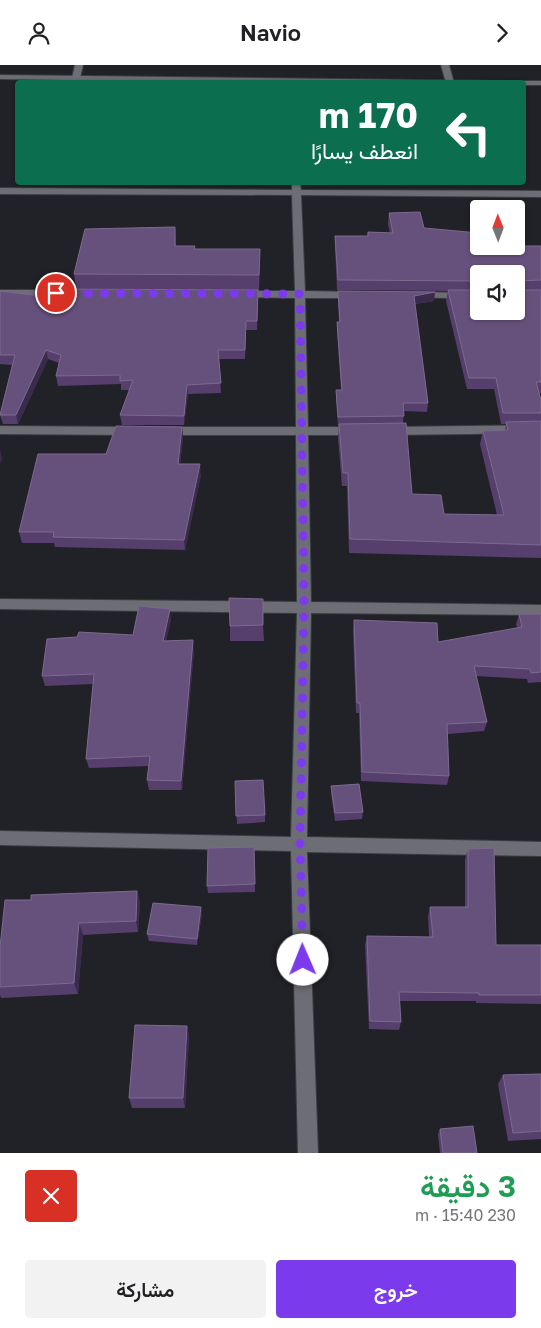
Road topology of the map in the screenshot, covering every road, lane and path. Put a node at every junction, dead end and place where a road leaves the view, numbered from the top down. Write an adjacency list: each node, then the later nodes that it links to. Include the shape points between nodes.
1 (79, 65): 4 (street)
2 (445, 65): 6 (street)
3 (0, 77): 4 (street)
4 (76, 78): 5 (street)
5 (184, 80)
6 (449, 80)
7 (526, 83): 8 (street)
8 (541, 83)
9 (296, 187): 10 (street); 11 (street); 15 (street)
10 (0, 191)
11 (541, 194)
12 (0, 293): 13 (street)
13 (78, 293)
14 (233, 294): 15 (street)
15 (300, 294): 16 (street); 21 (street)
16 (370, 295)
17 (409, 295): 18 (street)
18 (470, 296)
19 (541, 429): 21 (street)
20 (0, 430): 21 (street)
21 (302, 432): 23 (street)
22 (0, 604): 23 (street)
23 (304, 607): 24 (street); 26 (street)
24 (541, 611)
25 (0, 838): 26 (street)
26 (300, 844): 27 (street); 28 (street)
27 (541, 849)
28 (308, 1153)

